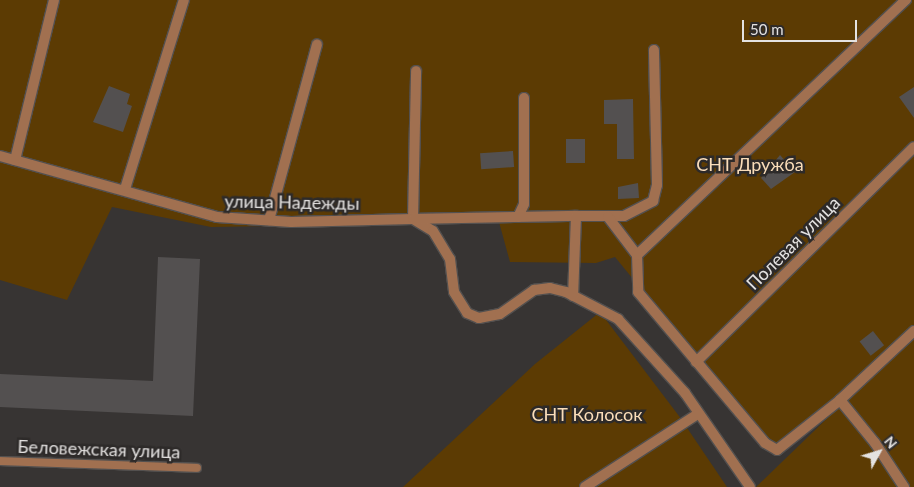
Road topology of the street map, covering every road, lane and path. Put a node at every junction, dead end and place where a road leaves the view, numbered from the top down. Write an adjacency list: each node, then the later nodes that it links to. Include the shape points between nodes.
1 (54, 0): 10 (street)
2 (184, 0): 11 (street)
3 (906, 0): 17 (street)
4 (317, 44): 16 (street)
5 (654, 50): 14 (street, улица Надежды, via 657,185 653,201 624,216)
6 (416, 72): 15 (street)
7 (524, 98): 13 (street, via 524,204)
8 (914, 147): 20 (street, Полевая улица)
9 (0, 156): 10 (street, улица Надежды)
10 (15, 160): 11 (street, улица Надежды)
11 (125, 189): 16 (street, улица Надежды, via 217,217)
12 (576, 216): 13 (street, улица Надежды); 14 (street, улица Надежды); 18 (street)
13 (518, 217): 15 (street, улица Надежды)
14 (608, 217): 17 (street)
15 (413, 219): 16 (street, улица Надежды); 18 (street, via 433,231 450,259 454,292 467,313 479,318 500,314 534,290 550,288)
16 (269, 220)
17 (637, 255): 20 (street, via 638,292)
18 (573, 296): 22 (street, via 618,319 654,354)
19 (914, 331): 21 (street)
20 (696, 362): 21 (street, via 765,443 777,450)
21 (840, 400): 27 (street, via 876,443)
22 (698, 414): 25 (street); 26 (street, via 736,462)
23 (0, 460): 24 (lane, Беловежская улица)
24 (197, 468)
25 (586, 487)
26 (750, 487)
27 (904, 487)

